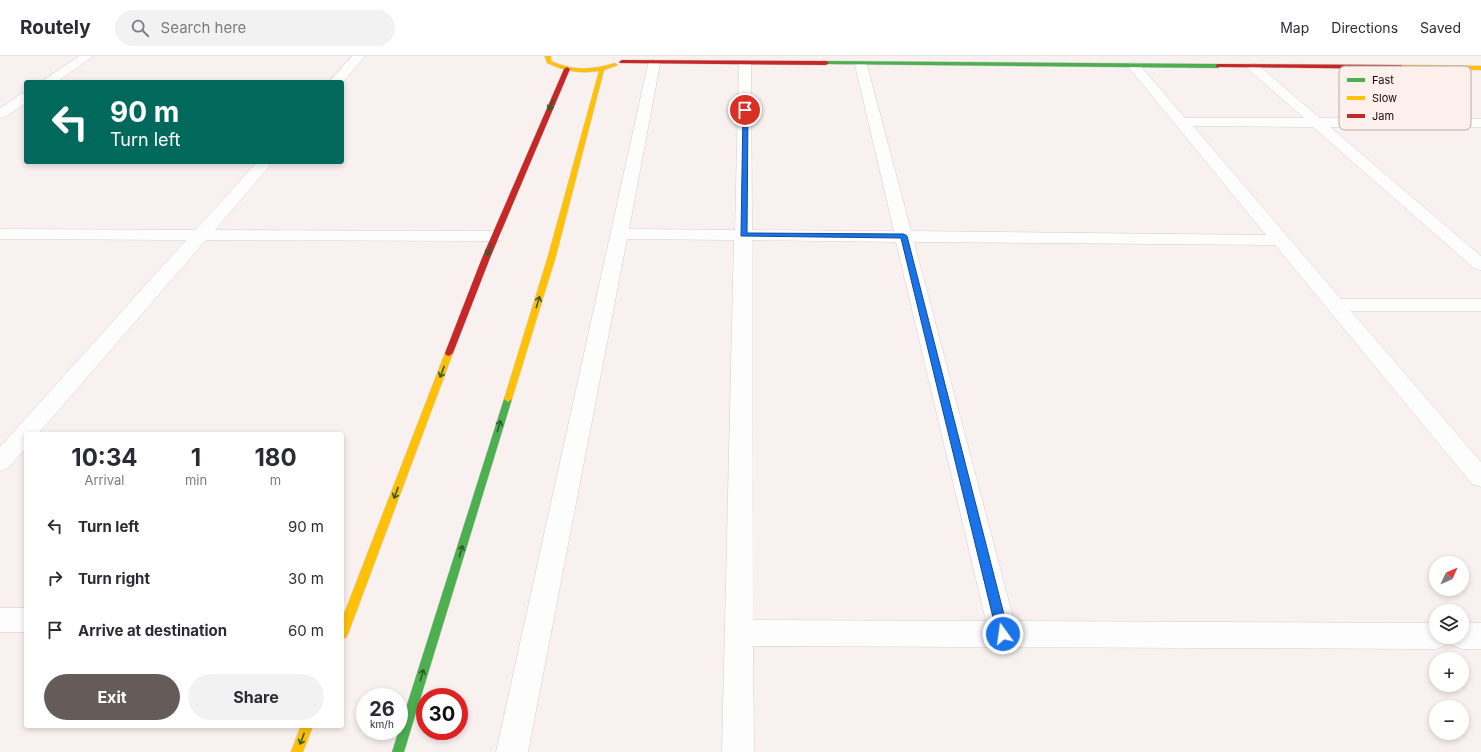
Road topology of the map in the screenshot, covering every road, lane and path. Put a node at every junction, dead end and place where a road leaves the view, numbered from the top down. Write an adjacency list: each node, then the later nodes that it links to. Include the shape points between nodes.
1 (87, 56): 13 (street)
2 (359, 56): 14 (street)
3 (548, 56): 11 (main road, via 549,62)
4 (625, 59): 5 (main road); 12 (main road)
5 (654, 64): 6 (main road); 24 (street)
6 (745, 64): 7 (main road); 26 (street)
7 (861, 65): 8 (main road); 28 (street)
8 (1134, 66): 9 (main road); 17 (street)
9 (1253, 67): 10 (main road); 18 (street)
10 (1339, 68)
11 (567, 69): 12 (main road); 27 (main road, one-way to 27)
12 (602, 69): 47 (main road, one-way to 12, via 552,256)
13 (51, 80)
14 (338, 80)
15 (24, 98): 16 (street)
16 (0, 114)
17 (1181, 122): 18 (street); 29 (street)
18 (1318, 122): 19 (street); 30 (street)
19 (1339, 122)
20 (1471, 123): 21 (street)
21 (1481, 123)
22 (263, 164): 25 (street)
23 (0, 234): 25 (street)
24 (619, 234): 26 (street); 48 (street)
25 (201, 235): 27 (street); 33 (street)
26 (744, 235): 28 (street); 40 (street)
27 (495, 236): 39 (main road, one-way to 39)
28 (904, 236): 29 (street); 41 (street)
29 (1280, 240): 31 (street)
30 (1481, 265)
31 (1335, 305): 32 (street); 36 (street)
32 (1481, 305)
33 (27, 432)
34 (24, 435): 35 (street)
35 (0, 462)
36 (1476, 467)
37 (0, 620): 38 (street)
38 (24, 620)
39 (344, 629)
40 (739, 633): 41 (street); 49 (street)
41 (1003, 634): 42 (street)
42 (1429, 636)
43 (1469, 636): 44 (street)
44 (1481, 636)
45 (306, 728): 46 (main road, one-way to 46)
46 (297, 752)
47 (398, 752)
48 (512, 752)
49 (738, 752)

